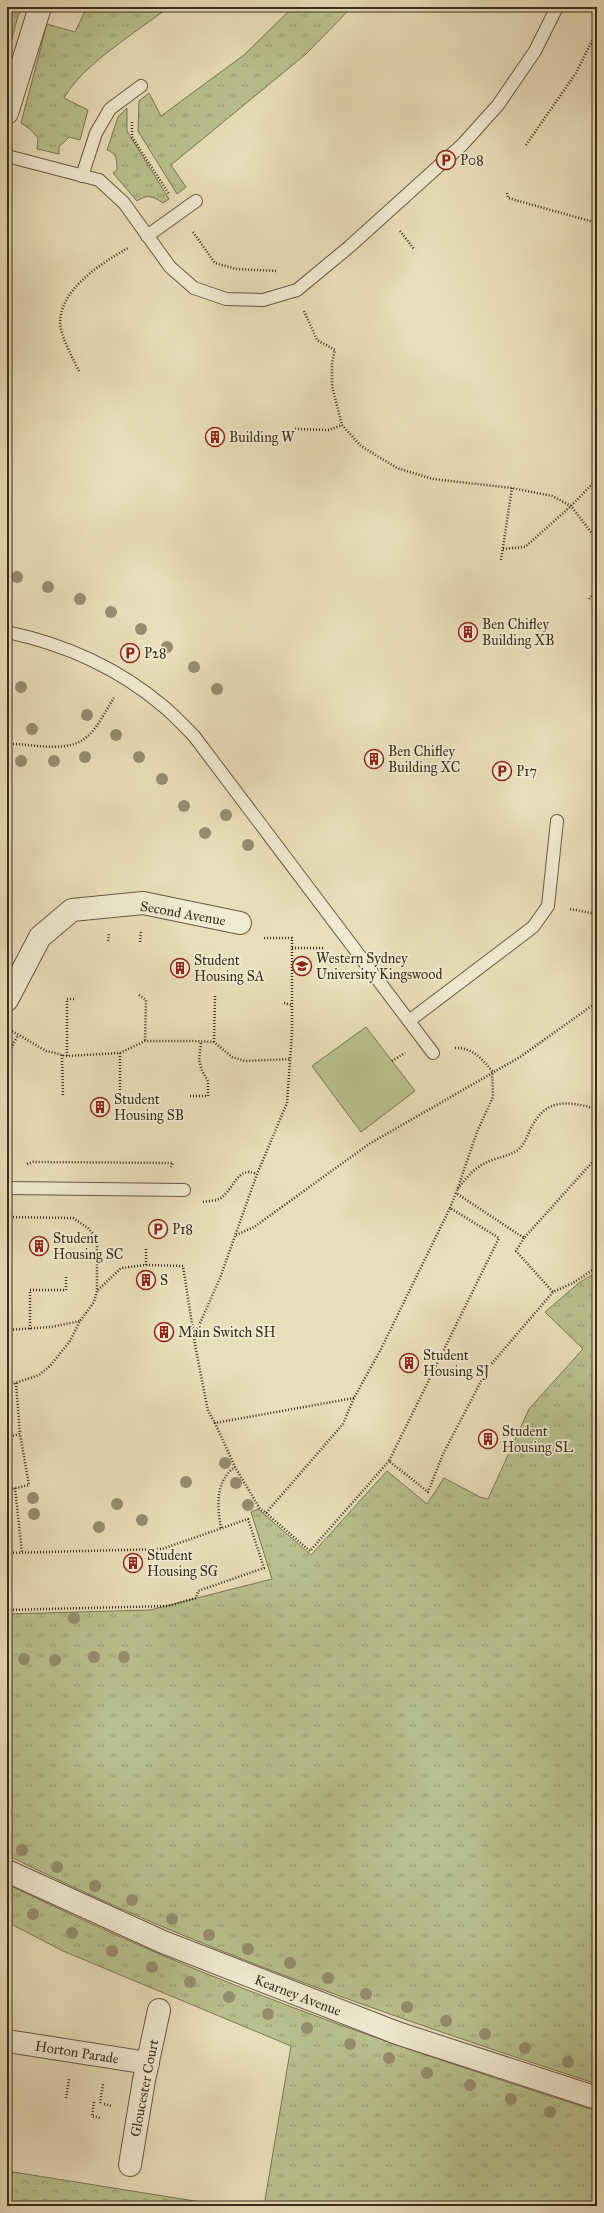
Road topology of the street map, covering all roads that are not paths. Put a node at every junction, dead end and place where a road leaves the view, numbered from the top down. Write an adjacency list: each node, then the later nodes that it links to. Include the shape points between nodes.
1 (40, 7): 4 (street)
2 (557, 7): 8 (lane, via 535,51 498,104 462,145 349,247 297,290 263,300 226,299 194,288 170,267)
3 (141, 86): 6 (lane, via 110,109 96,134)
4 (7, 113)
5 (7, 156): 6 (lane)
6 (82, 176): 8 (lane, via 98,180 124,204)
7 (196, 201): 8 (lane)
8 (147, 236)
9 (7, 632): 13 (lane, via 37,638 77,653 126,680 163,706 194,736)
10 (557, 821): 13 (lane, via 548,906 533,927)
11 (240, 924): 12 (street, Second Avenue, via 143,903 72,910 40,937)
12 (7, 1000)
13 (409, 1021): 14 (lane)
14 (434, 1053)
15 (7, 1188): 16 (lane)
16 (184, 1190)
17 (7, 1871): 21 (street, Kearney Avenue, via 163,1942 390,2031)
18 (159, 2010): 20 (street, Gloucester Court)
19 (7, 2041): 20 (street, Horton Parade)
20 (148, 2063): 22 (street, Gloucester Court)
21 (597, 2098)
22 (130, 2165)

